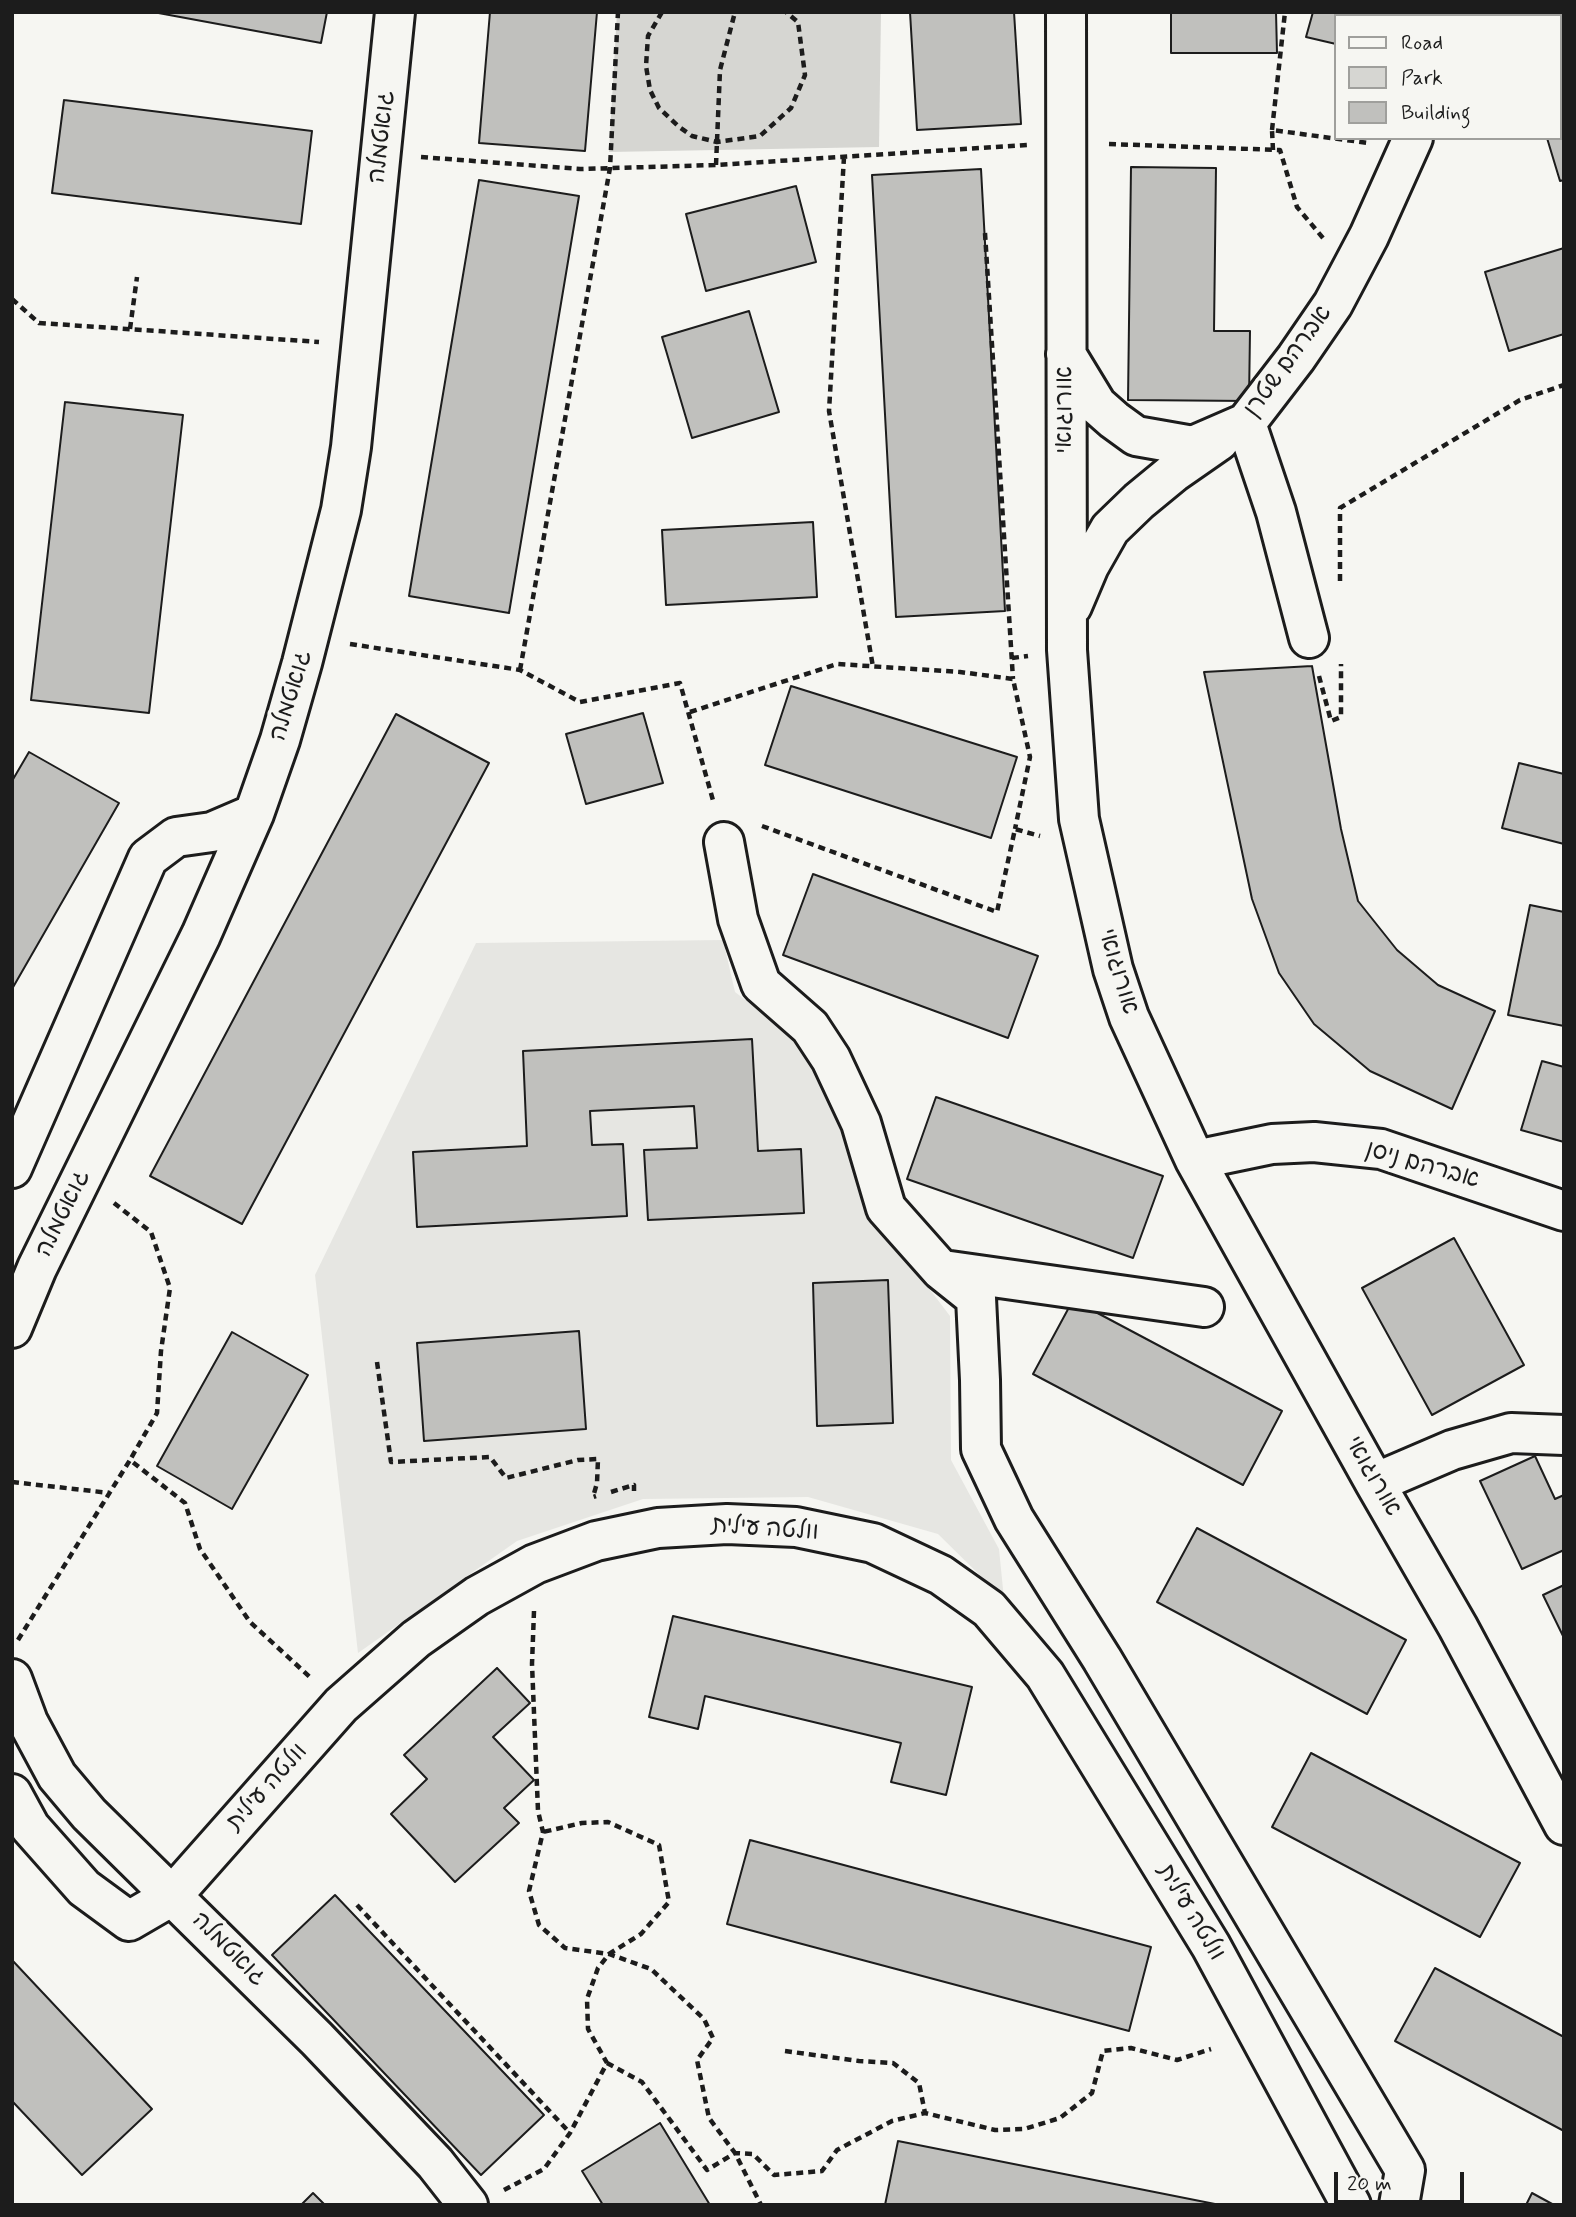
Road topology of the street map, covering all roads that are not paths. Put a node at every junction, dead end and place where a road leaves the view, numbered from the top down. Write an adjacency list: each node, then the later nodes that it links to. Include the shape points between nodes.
1 (395, 12): 8 (street, גואטמלה, via 341,510 310,637)
2 (1066, 12): 4 (street, אורוגואי)
3 (1412, 140): 5 (street, אברהם שטרן, via 1333,304)
4 (1066, 354): 5 (street, אברהם שטרן, via 1097,405 1136,436 1193,446); 6 (street, אורוגואי)
5 (1246, 424): 6 (street, via 1173,473 1110,529); 7 (street, via 1276,512)
6 (1067, 618): 10 (street, אורוגואי, via 1079,820 1113,969 1129,1017)
7 (1309, 638)
8 (254, 814): 11 (street, via 212,832 176,837 148,858); 15 (street, גואטמלה, via 201,935)
9 (739, 832): 13 (street, via 738,919 761,984 810,1027 831,1059 861,1123 886,1208)
10 (1195, 1160): 12 (street, אברהם ניסן, via 1272,1144 1314,1142 1381,1149); 17 (street, אורוגואי)
11 (12, 1168)
12 (1564, 1210)
13 (941, 1270): 14 (street); 24 (street, via 976,1298 981,1449 1014,1519 1405,2170)
14 (1204, 1307)
15 (12, 1328)
16 (1564, 1435): 17 (street, via 1511,1433 1452,1450)
17 (1375, 1483): 20 (street, אורוגואי)
18 (12, 1679): 21 (street, גואטמלה, via 28,1722 57,1776)
19 (12, 1794): 21 (street, וולטה עילית, via 30,1827 83,1888 129,1921)
20 (1564, 1825)
21 (173, 1896): 22 (street, גואטמלה, via 317,2039 435,2163); 23 (street, וולטה עילית, via 341,1705 416,1639 477,1596 535,1564 596,1541 658,1528 796,1527 873,1543 941,1575 989,1609 1045,1675 1204,1934)
22 (467, 2204)
23 (1351, 2205)
24 (1399, 2205)

